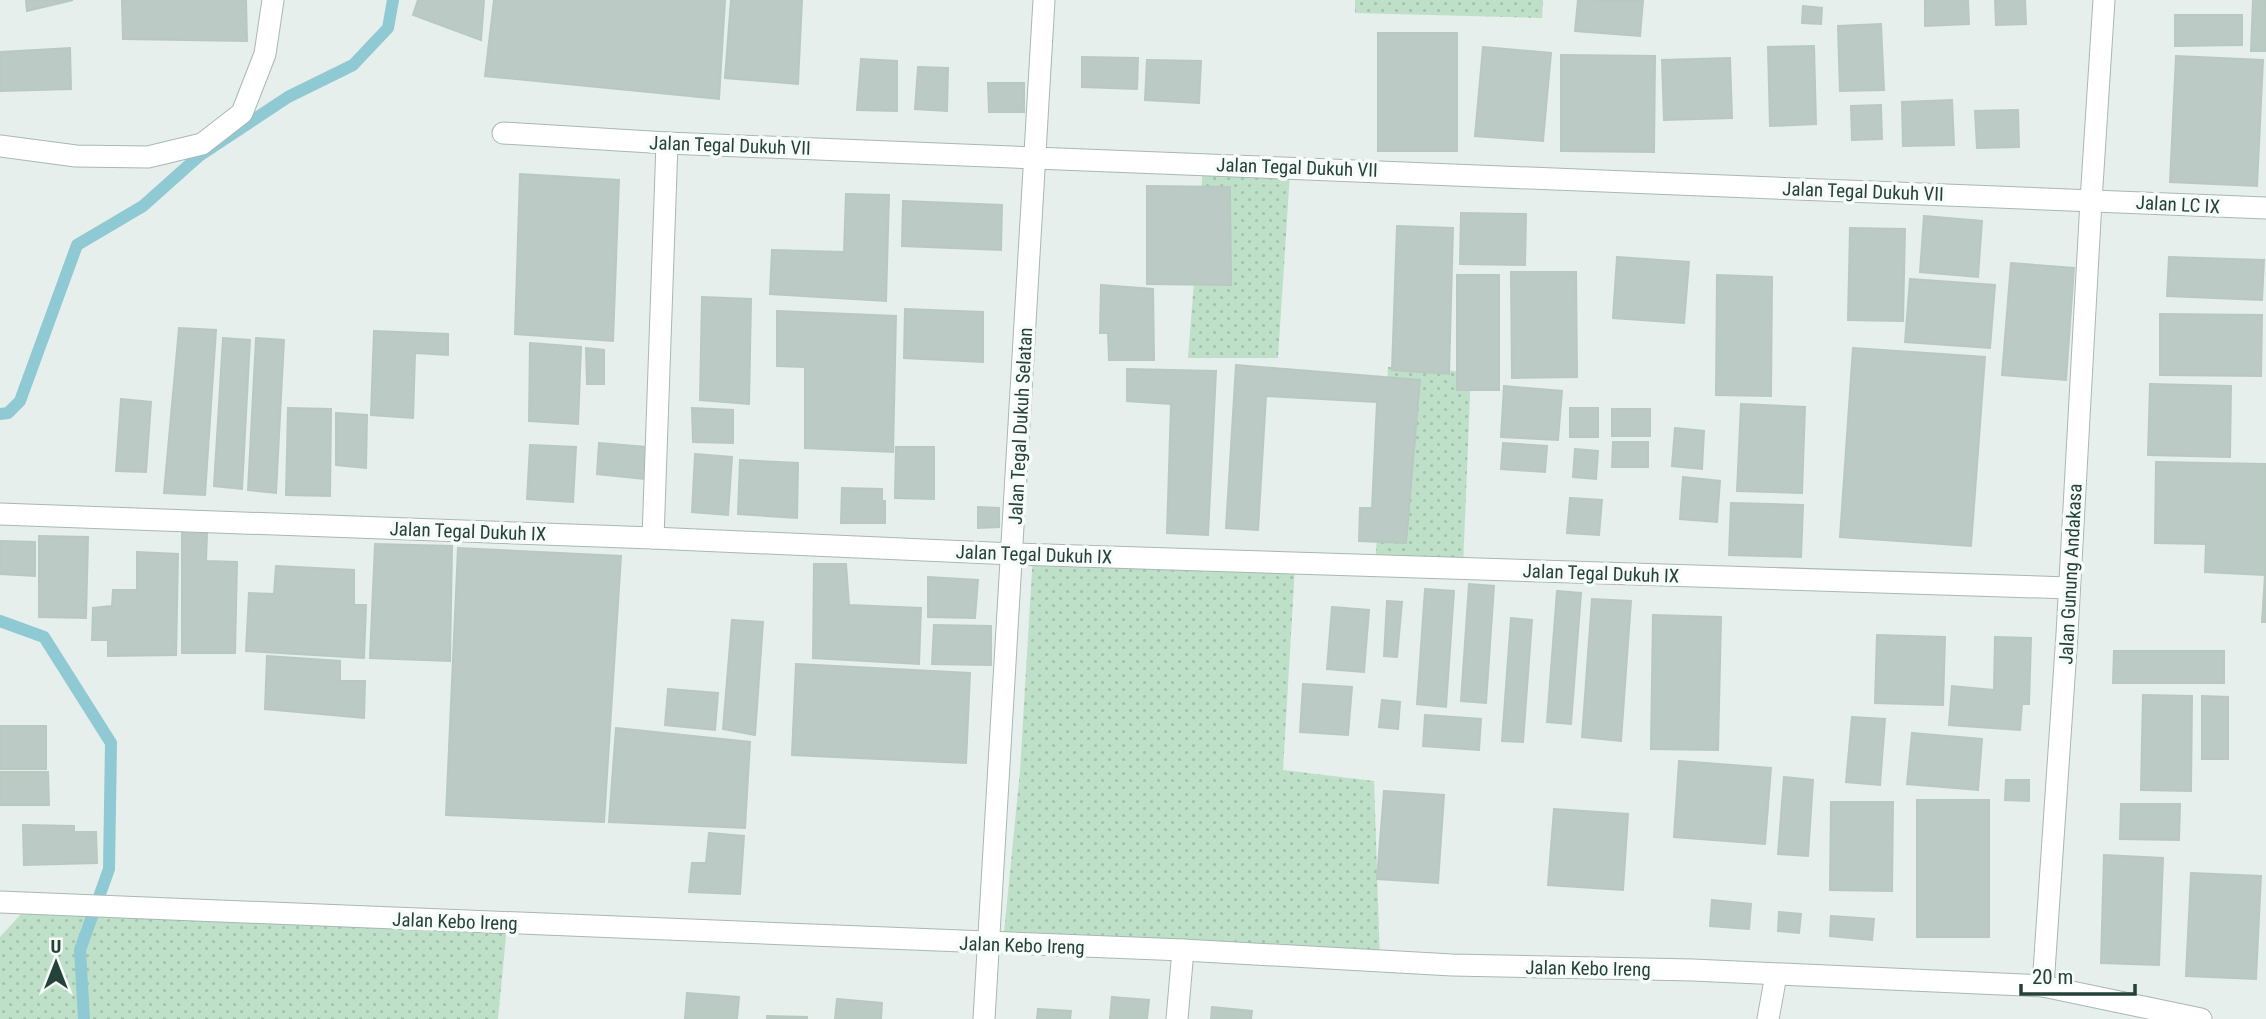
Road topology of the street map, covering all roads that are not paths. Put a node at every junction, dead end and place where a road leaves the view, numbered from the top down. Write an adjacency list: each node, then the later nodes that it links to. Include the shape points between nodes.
1 (272, 0): 6 (street, via 265,54 242,113 202,144 148,157 76,156)
2 (1044, 0): 7 (street, Jalan Tegal Dukuh Selatan)
3 (2104, 0): 8 (street, Jalan Gunung Andakasa)
4 (503, 133): 5 (street, Jalan Tegal Dukuh VII)
5 (667, 143): 7 (street, Jalan Tegal Dukuh VII); 11 (street)
6 (0, 146)
7 (1036, 156): 8 (street, Jalan Tegal Dukuh VII); 12 (street, Jalan Tegal Dukuh Selatan)
8 (2091, 201): 9 (street, Jalan LC IX); 13 (street, Jalan Gunung Andakasa)
9 (2266, 208)
10 (0, 514): 11 (street, Jalan Tegal Dukuh IX)
11 (653, 538): 12 (street, Jalan Tegal Dukuh IX)
12 (1013, 554): 13 (street, Jalan Tegal Dukuh IX); 15 (street, Jalan Tegal Dukuh Selatan)
13 (2069, 588): 18 (street, Jalan Gunung Andakasa)
14 (0, 902): 15 (street, Jalan Kebo Ireng)
15 (990, 944): 16 (street, Jalan Kebo Ireng); 19 (street, Jalan Tegal Dukuh Selatan)
16 (1183, 950): 17 (street, Jalan Kebo Ireng, via 1452,965); 20 (street)
17 (1776, 975): 18 (street, Jalan Kebo Ireng); 21 (street)
18 (2043, 986): 22 (street)
19 (984, 1019)
20 (1177, 1019)
21 (1768, 1019)
22 (2202, 1019)

